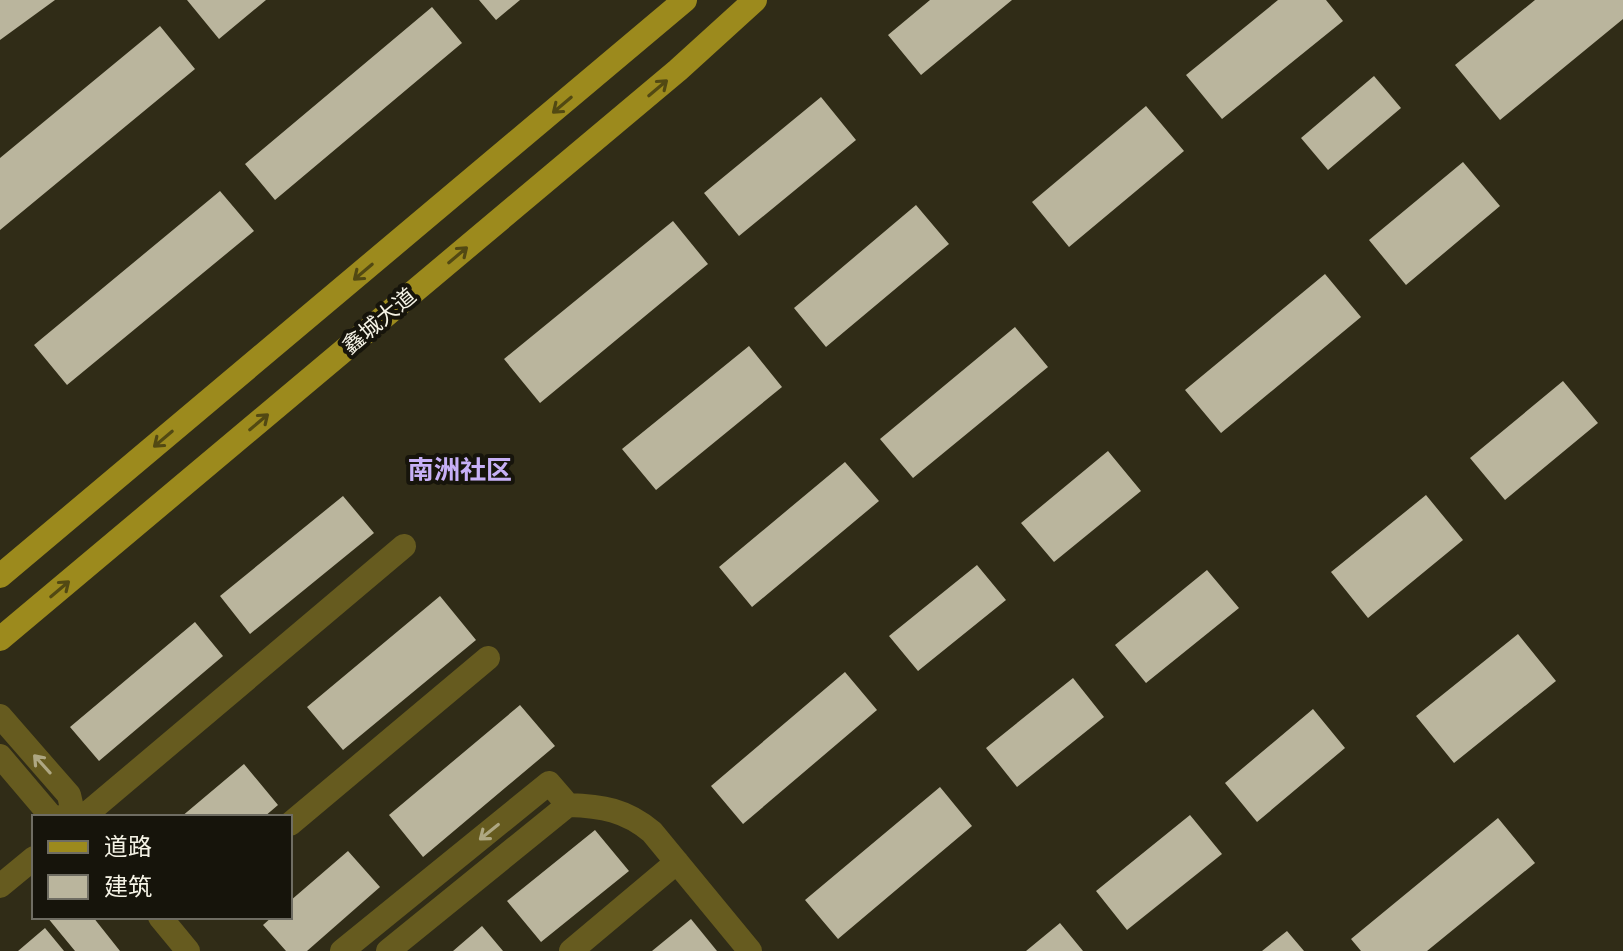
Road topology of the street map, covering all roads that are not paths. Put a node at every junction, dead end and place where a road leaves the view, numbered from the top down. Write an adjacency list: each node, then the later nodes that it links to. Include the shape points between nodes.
1 (685, 0): 4 (main road, one-way to 4)
2 (755, 0): 5 (main road, 鑫城大道, one-way to 2, via 666,81)
3 (404, 546): 12 (lane)
4 (0, 576)
5 (0, 639)
6 (488, 658): 13 (lane)
7 (0, 716): 11 (lane, one-way to 7, via 69,795)
8 (0, 756): 10 (lane)
9 (568, 805): 15 (lane, via 596,805 634,816); 19 (lane, one-way to 19, via 549,783); 20 (lane)
10 (50, 815)
11 (74, 815)
12 (85, 815)
13 (292, 822)
14 (32, 860): 16 (lane)
15 (677, 862): 21 (lane); 22 (lane)
16 (0, 886)
17 (167, 919): 18 (lane)
18 (188, 951)
19 (342, 951)
20 (388, 951)
21 (571, 951)
22 (750, 951)

